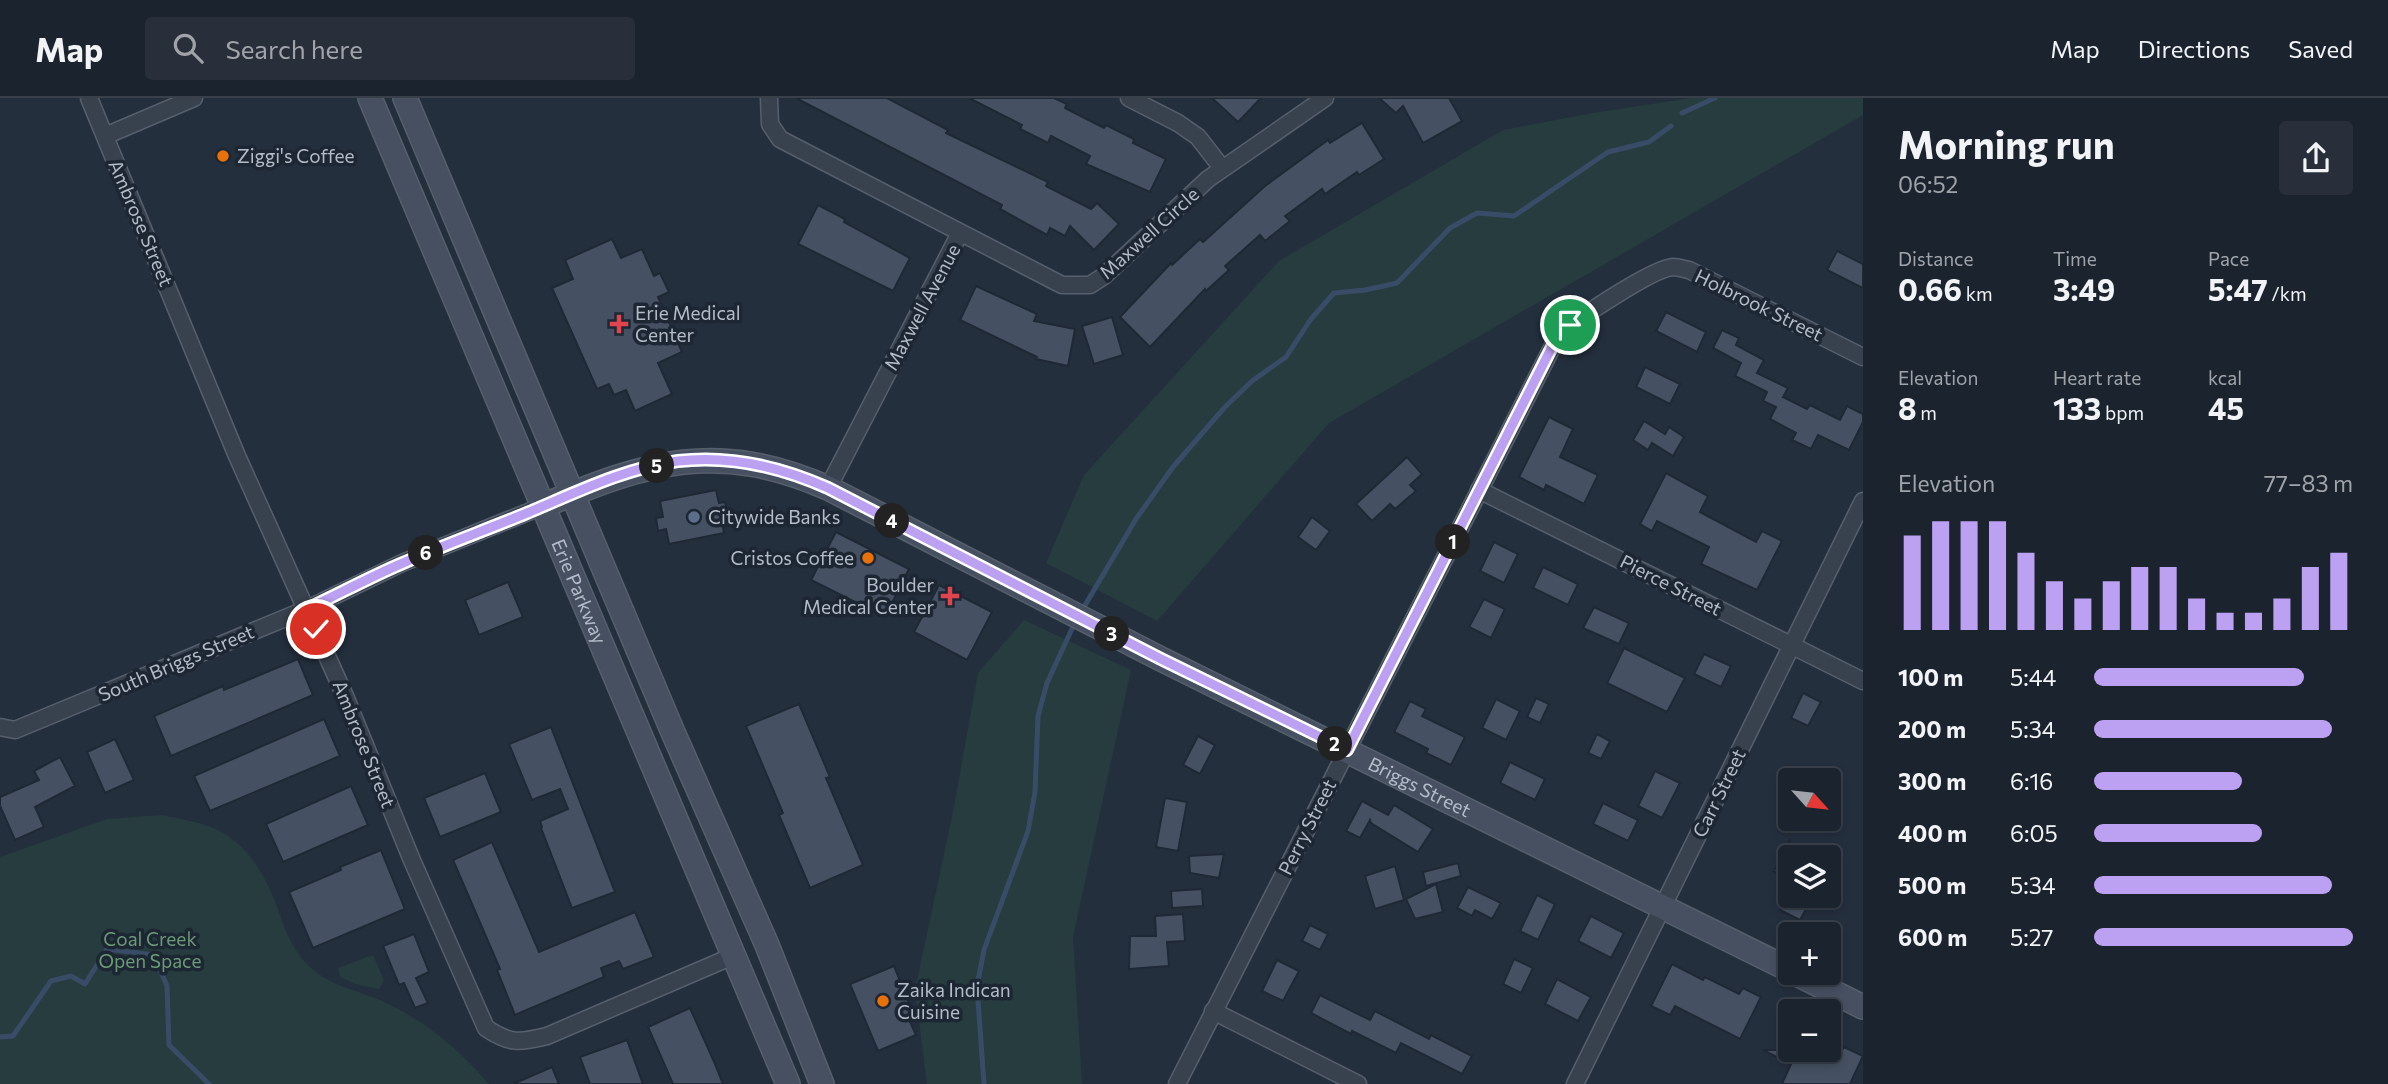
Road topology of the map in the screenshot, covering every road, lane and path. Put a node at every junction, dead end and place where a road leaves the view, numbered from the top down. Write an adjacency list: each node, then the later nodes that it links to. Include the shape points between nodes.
1 (89, 98): 8 (street, Ambrose Street)
2 (194, 98): 8 (street)
3 (370, 98): 17 (main road, Erie Parkway)
4 (405, 98): 15 (main road, Erie Parkway)
5 (769, 98): 10 (street, Maxwell Avenue, via 770,124 780,139)
6 (1129, 98): 9 (street, via 1198,137)
7 (1325, 98): 9 (street, Maxwell Circle)
8 (105, 136): 18 (street, Ambrose Street, via 237,456)
9 (1223, 168): 10 (street, Maxwell Circle, via 1090,285 1062,285)
10 (960, 233): 13 (street, Maxwell Avenue)
11 (1617, 295): 12 (street, Holbrook Street, via 1661,270 1689,270); 14 (street, Perry Street, via 1559,334)
12 (1863, 357)
13 (828, 488): 15 (main road, Briggs Street, via 756,464 679,461); 22 (main road, Briggs Street)
14 (1479, 489): 19 (street, Pierce Street); 22 (street, Perry Street)
15 (573, 494): 17 (main road, Briggs Street); 30 (main road, Erie Parkway)
16 (1863, 501): 19 (street, Carr Street)
17 (543, 506): 18 (street, South Briggs Street, via 402,563); 24 (main road, Erie Parkway)
18 (307, 609): 21 (street, South Briggs Street, via 15,730); 24 (street, Ambrose Street, via 486,1028 503,1040 522,1042 547,1036)
19 (1792, 646): 20 (street, Pierce Street); 23 (street, Carr Street)
20 (1863, 681)
21 (0, 727)
22 (1347, 750): 23 (main road, Briggs Street); 28 (street, Perry Street)
23 (1664, 907): 25 (main road, Briggs Street); 33 (street, Carr Street)
24 (733, 956): 29 (main road, Erie Parkway)
25 (1778, 964)
26 (1820, 985): 27 (main road)
27 (1863, 1007)
28 (1213, 1011): 31 (street, Perry Street); 32 (street)
29 (788, 1084)
30 (822, 1084)
31 (1177, 1084)
32 (1359, 1084)
33 (1575, 1084)

